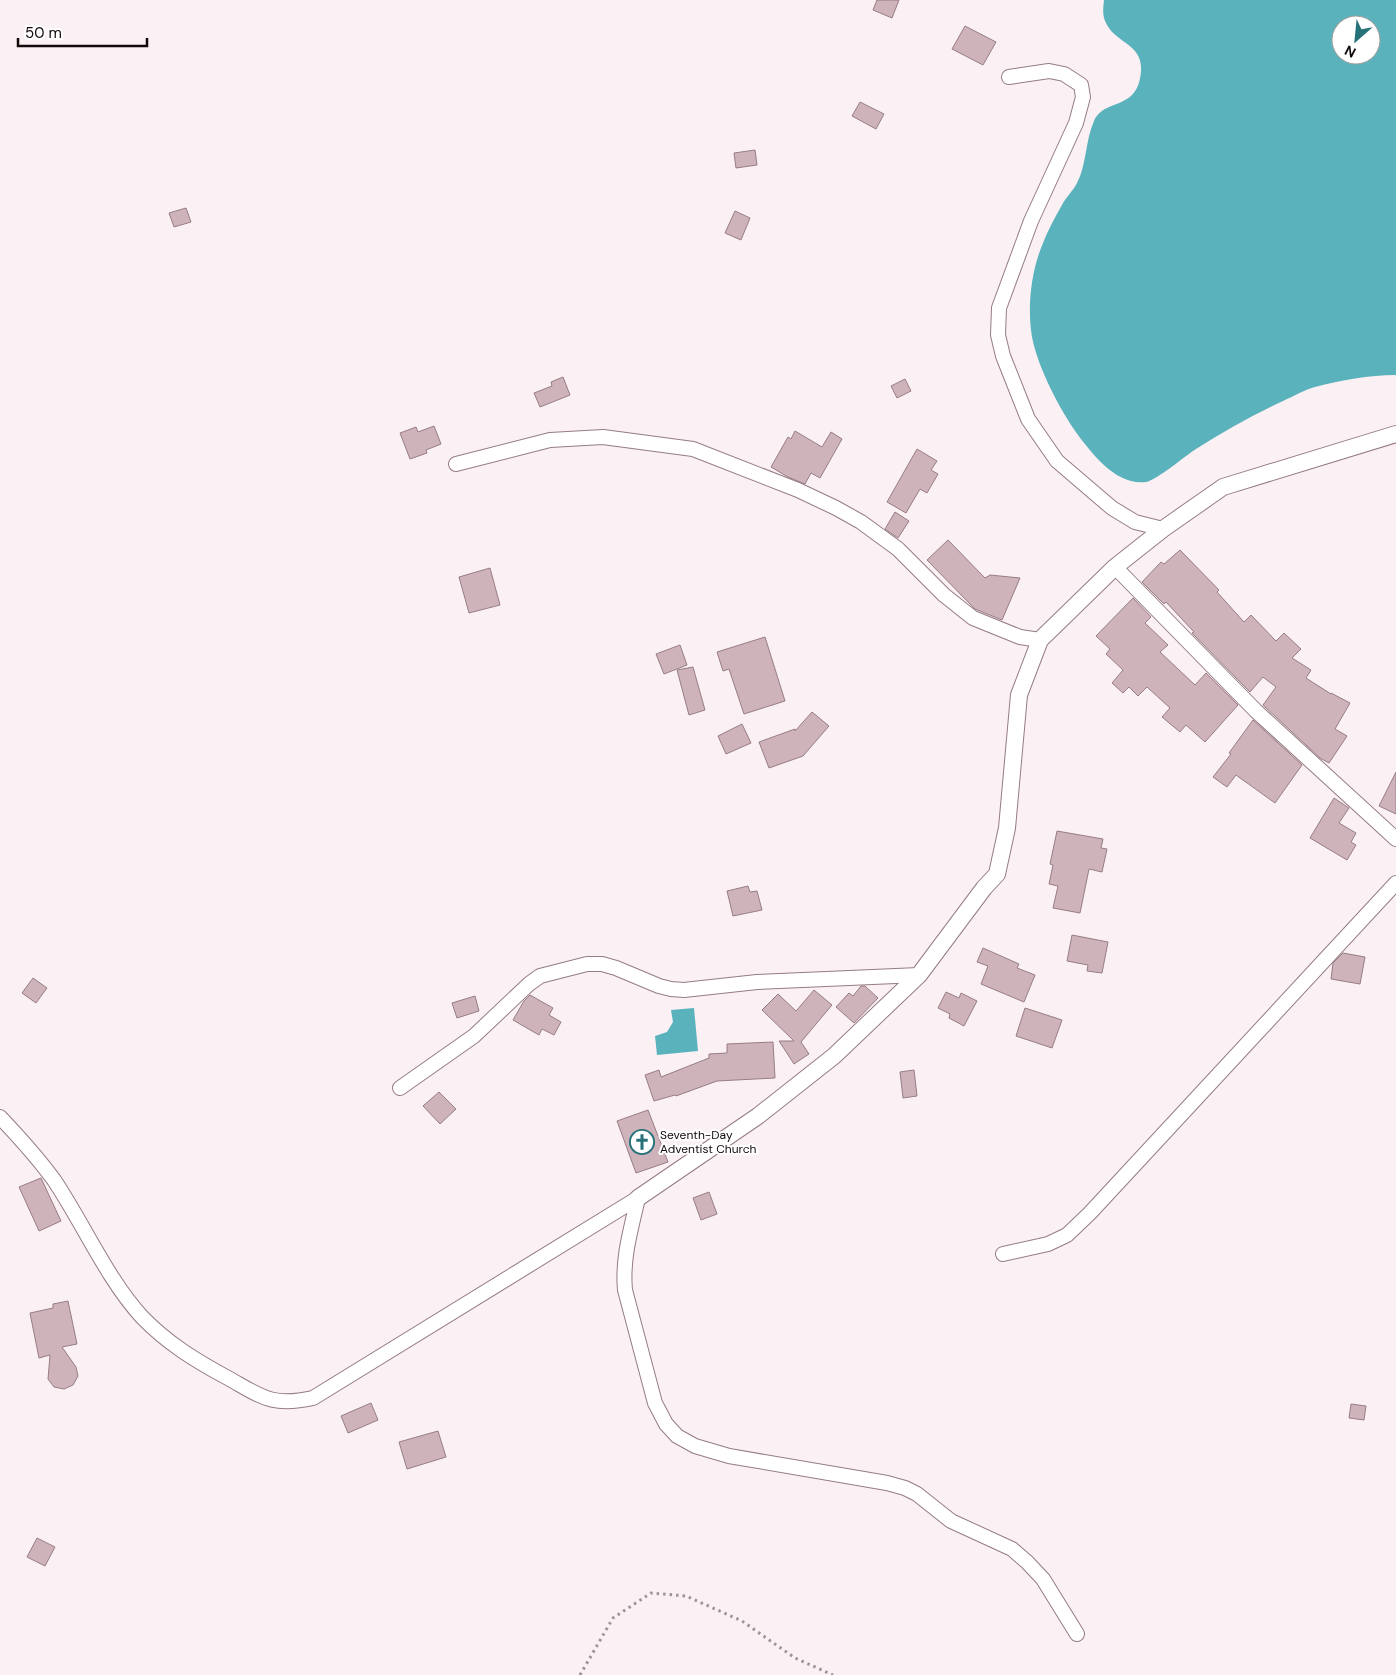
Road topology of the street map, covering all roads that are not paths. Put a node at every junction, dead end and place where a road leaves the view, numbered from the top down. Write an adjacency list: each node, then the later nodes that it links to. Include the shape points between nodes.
1 (1008, 77): 4 (street, via 1049,71 1064,74 1081,85 1083,97 1076,123 1031,221 999,308 998,335 1003,356 1028,419 1058,461 1112,508 1135,522)
2 (1396, 434): 4 (street, via 1223,486)
3 (456, 464): 6 (street, via 550,440 604,437 692,449 836,508 898,549 944,595 973,618 1020,637)
4 (1163, 529): 5 (street)
5 (1115, 567): 6 (street); 7 (street, via 1256,711)
6 (1040, 640): 9 (street, via 1018,695 1006,828 997,874)
7 (1396, 839)
8 (1396, 883): 13 (street, via 1067,1235 1048,1244)
9 (919, 975): 10 (street, via 757,982 684,990 659,986 609,966 587,964 540,976 474,1036); 12 (street, via 834,1056 758,1116)
10 (400, 1088)
11 (0, 1117): 12 (street, via 53,1180 120,1289 141,1316 181,1351 277,1402 313,1398)
12 (638, 1198): 14 (street, via 625,1258 625,1290 655,1403 677,1436 694,1446 729,1456 887,1482 918,1494 951,1521 1012,1549 1027,1562 1043,1578)
13 (1003, 1254)
14 (1077, 1634)

